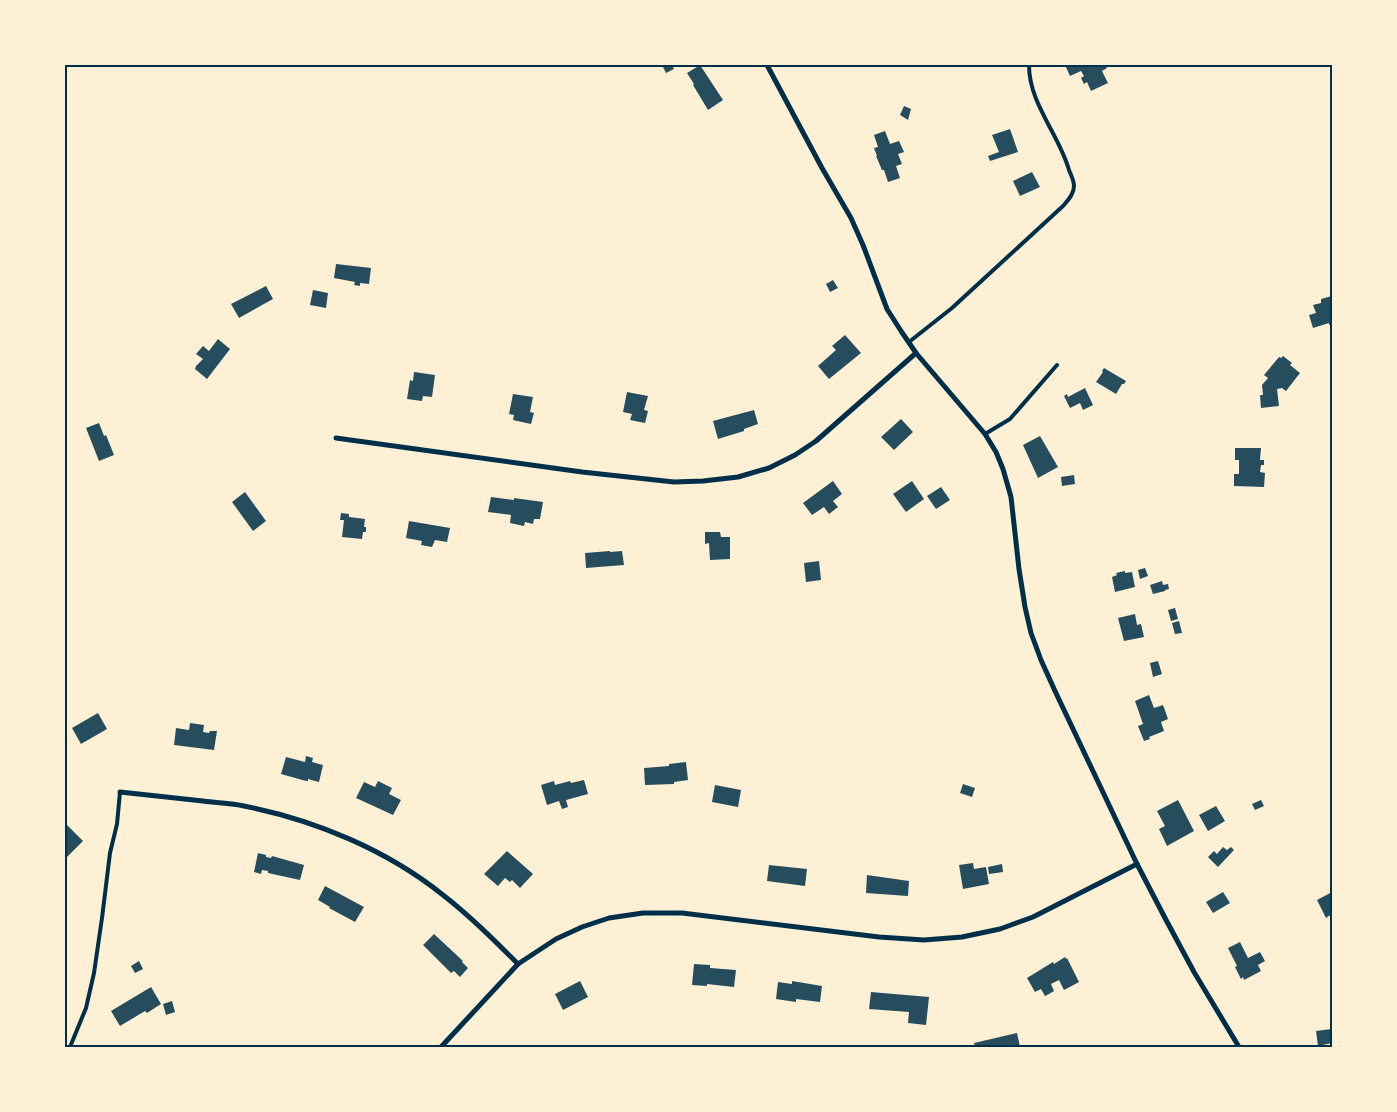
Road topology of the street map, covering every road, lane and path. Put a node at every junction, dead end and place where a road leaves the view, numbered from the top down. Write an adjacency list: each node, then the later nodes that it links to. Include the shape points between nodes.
1 (767, 65): 3 (street, via 851,218 864,244 887,309)
2 (1029, 65): 3 (lane, via 1032,91 1067,161 1074,186 1071,196 952,308)
3 (908, 342): 4 (street)
4 (916, 353): 6 (street); 7 (street, via 816,441 769,468 738,477 674,482)
5 (1057, 365): 6 (lane, via 1010,419)
6 (985, 434): 9 (street, via 1004,469 1011,497 1019,569 1031,633 1054,692)
7 (336, 438)
8 (120, 792): 10 (street, via 243,806 339,834 412,872 467,914); 11 (lane, via 94,972 86,1008)
9 (1137, 864): 10 (street, via 1033,917 1000,929 962,937 924,940 879,937 682,913 643,913 609,918 582,927 556,939); 13 (street)
10 (518, 964): 12 (street)
11 (70, 1047)
12 (442, 1047)
13 (1238, 1047)

